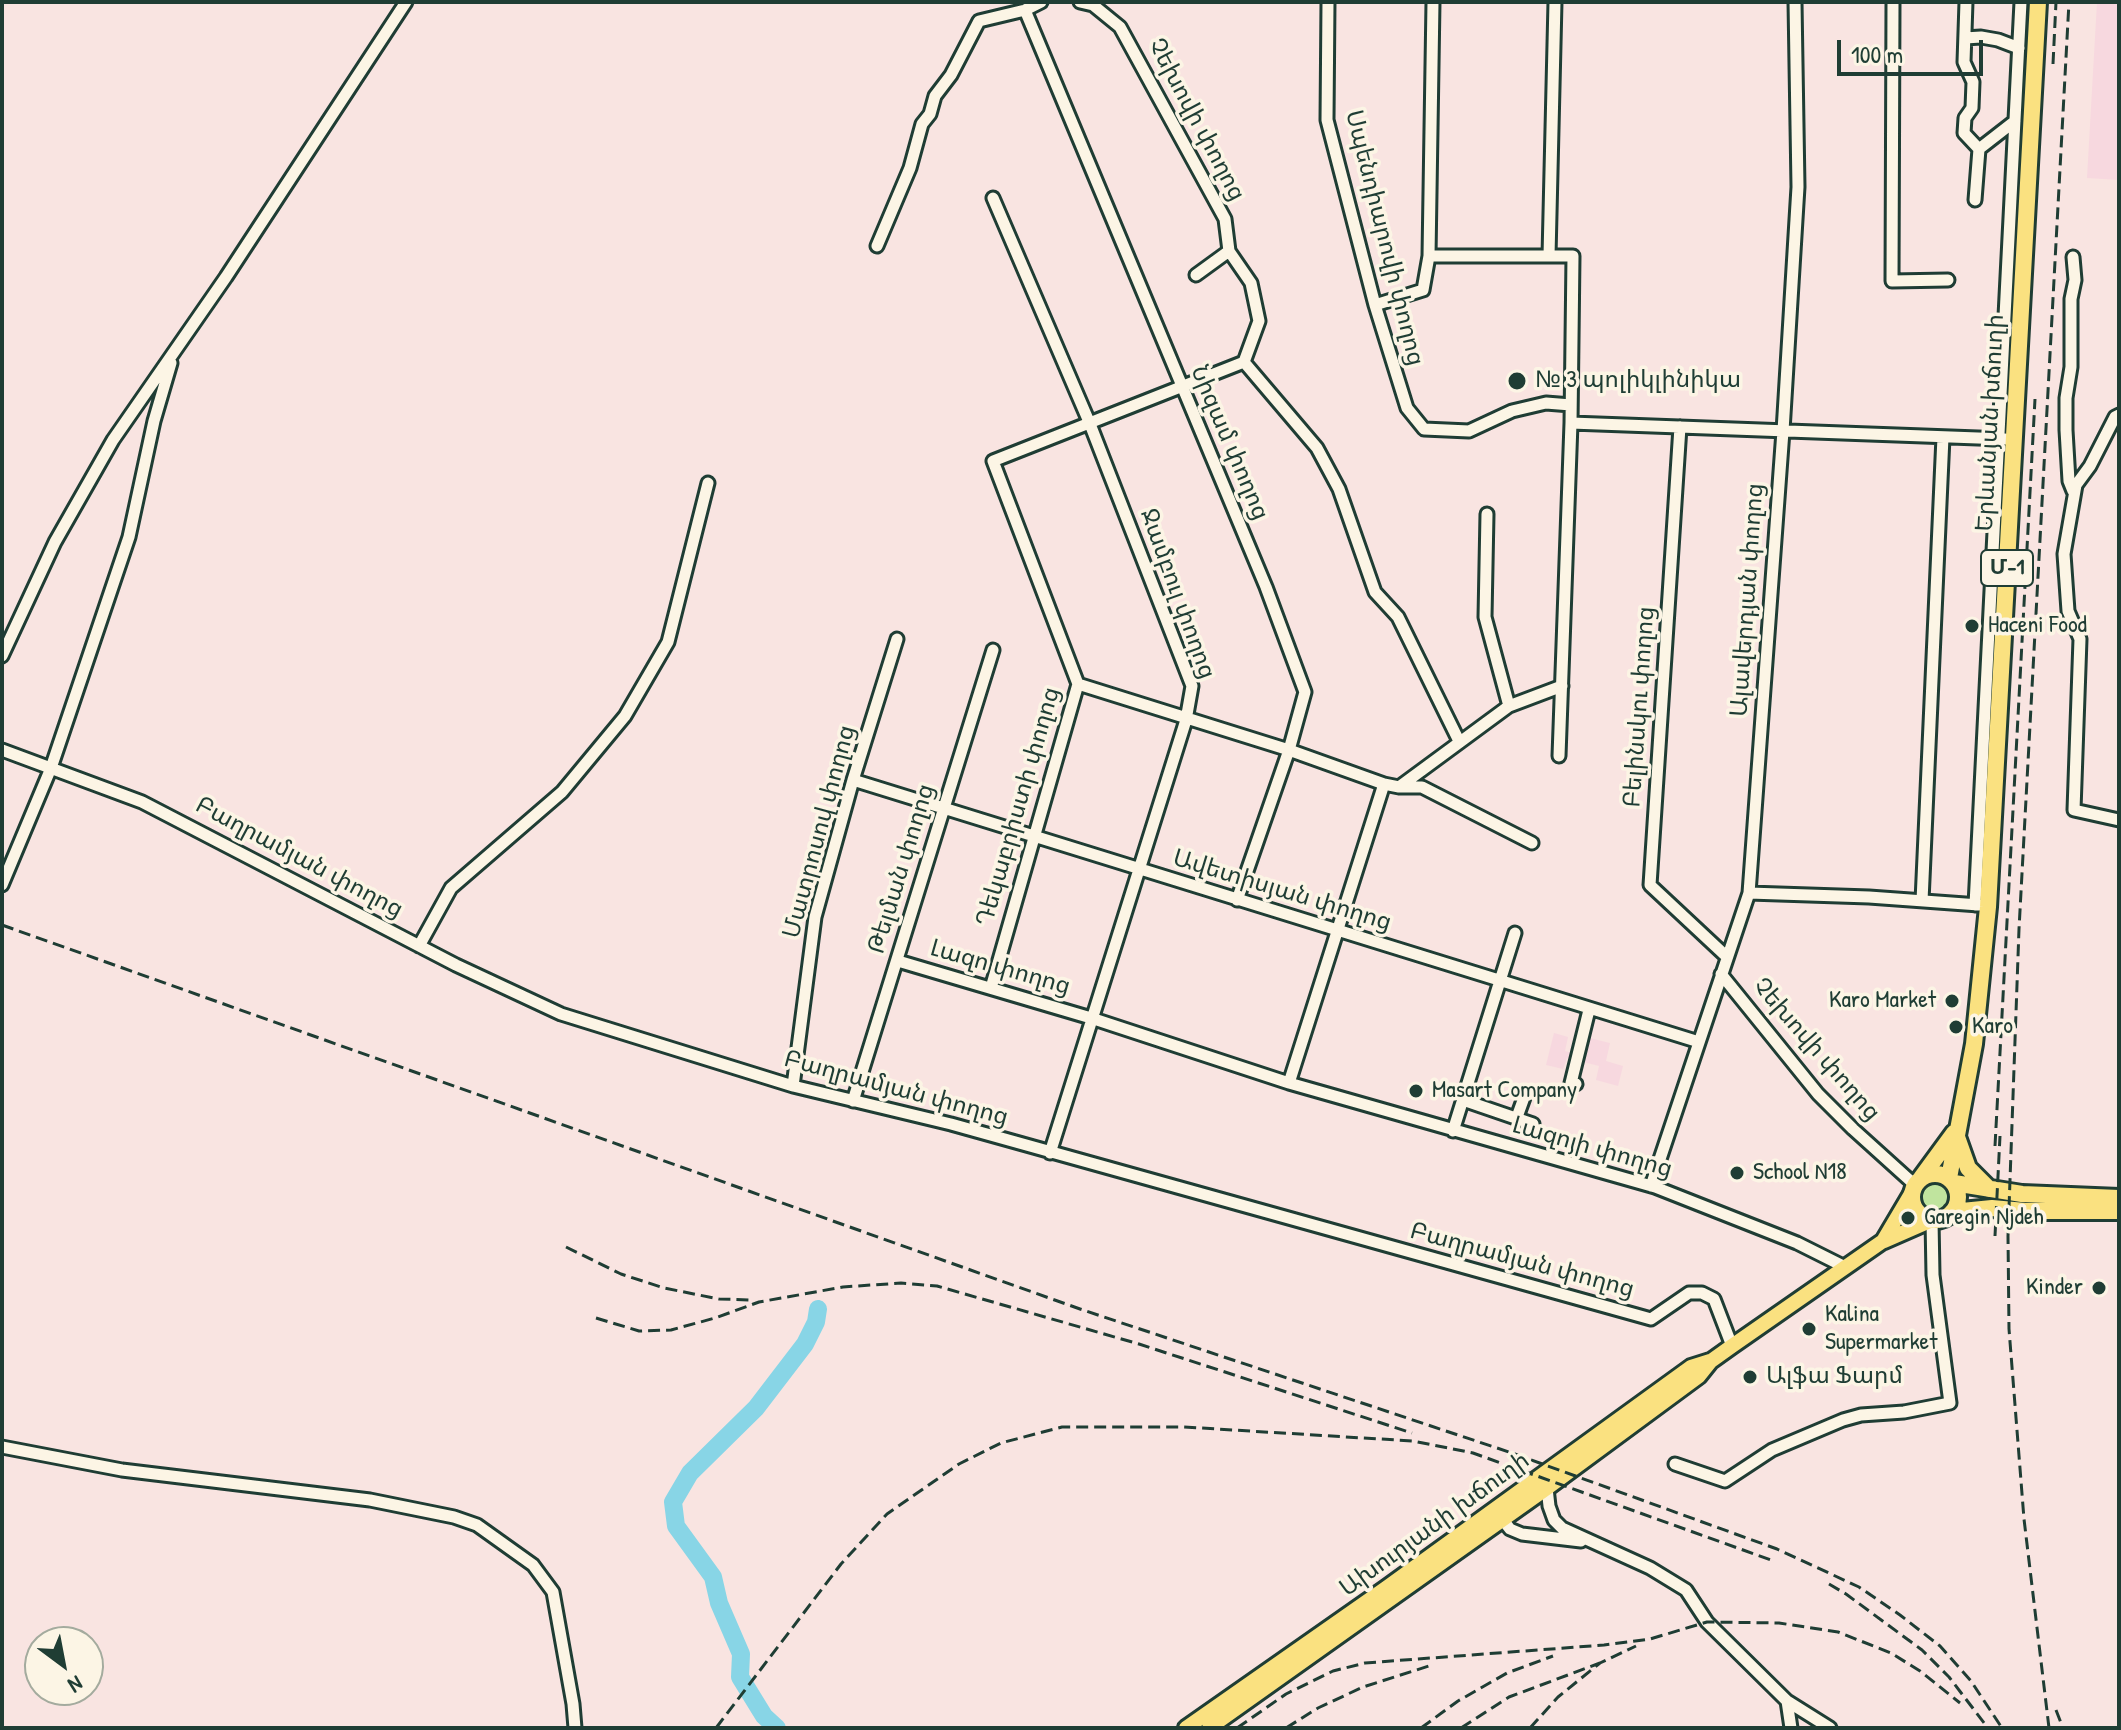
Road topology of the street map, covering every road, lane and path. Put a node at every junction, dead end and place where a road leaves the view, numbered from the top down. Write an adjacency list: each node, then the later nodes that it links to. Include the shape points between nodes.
1 (406, 2): 26 (street)
2 (1080, 2): 19 (street, Չեխովի փողոց, via 1093,5 1120,27 1225,219)
3 (1328, 2): 25 (street, Սպենդիարովի փողոց, via 1327,120)
4 (1433, 2): 20 (street)
5 (1555, 2): 21 (street)
6 (1795, 2): 34 (street, Ալավերդյան փողոց, via 1798,187)
7 (1893, 2): 24 (street, via 1892,281)
8 (1966, 2): 12 (street)
9 (2021, 2): 13 (street)
10 (2038, 2): 36 (highway, Երևանյան խճուղի / Մ-1)
11 (1033, 5): 18 (street, via 979,21 922,124); 28 (street, Նիզամ փողոց)
12 (1965, 38): 13 (street); 15 (street, via 1964,62 1973,82 1964,133)
13 (2019, 48): 14 (street)
14 (2015, 121): 15 (street); 36 (street)
15 (1979, 149): 17 (street)
16 (993, 198): 32 (street, Ջամբուլ փողոց)
17 (1975, 200)
18 (877, 246)
19 (1229, 251): 23 (street); 27 (street, Չեխովի փողոց, via 1251,283 1259,321)
20 (1429, 256): 21 (street); 25 (street, via 1423,290)
21 (1549, 256): 29 (street, via 1573,256)
22 (2073, 257): 38 (street, via 2066,430)
23 (1196, 275)
24 (1948, 280)
25 (1375, 305): 29 (street, Սպենդիարովի փողոց, via 1407,408 1424,429 1469,431 1512,411 1546,403)
26 (174, 350): 42 (street, via 113,440 55,542); 51 (street, via 129,537)
27 (1244, 362): 28 (street); 47 (street, via 1317,448 1339,489 1375,592 1398,617)
28 (1182, 387): 32 (street); 49 (street, Նիզամ փողոց, via 1305,692)
29 (1571, 405): 31 (street)
30 (2119, 415): 38 (street)
31 (1571, 423): 33 (street); 44 (street)
32 (1090, 424): 43 (street, Դեկաբրիստի փողոց, via 993,461); 46 (street, Ջամբուլ փողոց, via 1192,686)
33 (1680, 427): 34 (street); 68 (street, Բելինսկու փողոց, via 1650,885)
34 (1783, 431): 35 (street); 61 (street, Ալավերդյան փողոց)
35 (1943, 437): 36 (street); 63 (street)
36 (2006, 439): 64 (highway, Երևանյան խճուղի / Մ-1)
37 (708, 483): 67 (street, via 668,642 625,716 562,792 451,888)
38 (2073, 491): 56 (street, via 2064,554 2068,611 2080,639 2074,810)
39 (1487, 514): 45 (street, via 1485,617)
40 (897, 639): 52 (street, Մատրոսով փողոց)
41 (993, 650): 55 (street, Թելման փողոց)
42 (2, 656)
43 (1078, 684): 46 (street); 57 (street, Դեկաբրիստի փողոց)
44 (1562, 686): 45 (street); 50 (street)
45 (1509, 706): 47 (street)
46 (1186, 720): 49 (street); 59 (street, Ջամբուլ փողոց)
47 (1459, 741): 54 (street)
48 (2, 750): 51 (street, Բաղրամյան փողոց)
49 (1289, 750): 53 (street); 62 (street, Նիզամ փողոց)
50 (1559, 756)
51 (51, 768): 60 (street); 67 (street, Բաղրամյան փողոց, via 142,802)
52 (853, 780): 55 (street, Ավետիսյան փողոց); 78 (street, Մատրոսով փողոց, via 815,917)
53 (1384, 784): 54 (street); 65 (street)
54 (1399, 787): 58 (street, via 1422,787)
55 (944, 808): 57 (street, Ավետիսյան փողոց); 69 (street, Թելման փողոց)
56 (2119, 820)
57 (1034, 836): 59 (street, Ավետիսյան փողոց); 72 (street, Դեկաբրիստի փողոց)
58 (1532, 843)
59 (1140, 869): 62 (street, Ավետիսյան փողոց); 74 (street, Ջամբուլ փողոց)
60 (2, 885)
61 (1749, 893): 63 (street); 68 (street, Ալավերդյան փողոց)
62 (1237, 900): 65 (street, Ավետիսյան փողոց)
63 (1922, 901): 64 (street)
64 (1982, 906): 85 (highway, Երևանյան խճուղի / Մ-1, via 1974,1044)
65 (1338, 931): 71 (street, Ավետիսյան փողոց); 76 (street)
66 (1515, 933): 71 (street)
67 (419, 946): 78 (street, Բաղրամյան փողոց, via 561,1014)
68 (1727, 957): 70 (street, Ալավերդյան փողոց)
69 (898, 961): 72 (street, Լազո փողոց); 81 (street, Թելման փողոց)
70 (1721, 974): 75 (street, Ալավերդյան փողոց); 88 (street, Չեխովի փողոց, via 1818,1094)
71 (1499, 981): 73 (street, Ավետիսյան փողոց); 80 (street)
72 (991, 988): 74 (street, Լազո փողոց)
73 (1589, 1010): 75 (street, Ավետիսյան փողոց); 77 (street, via 1571,1083)
74 (1091, 1018): 76 (street, Լազոյի փողոց); 86 (street, Ջամբուլ փողոց)
75 (1699, 1042): 89 (street, Ալավերդյան փողոց)
76 (1289, 1083): 84 (street, Լազոյի փողոց)
77 (1576, 1084)
78 (793, 1086): 81 (street, Բաղրամյան փողոց)
79 (1526, 1092): 82 (street)
80 (1463, 1100): 82 (street); 84 (street)
81 (853, 1101): 86 (street, Բաղրամյան փողոց)
82 (1517, 1117): 83 (street)
83 (1533, 1124)
84 (1453, 1131): 89 (street, Լազոյի փողոց)
85 (1955, 1131): 87 (highway, Երևանյան խճուղի / Մ-1); 88 (highway, Երևանյան խճուղի / Մ-1); 90 (highway, via 1968,1168)
86 (1050, 1153): 97 (street, Բաղրամյան փողոց, via 1651,1319 1689,1293 1702,1293 1714,1299)
87 (1951, 1181): 88 (highway, via 1934,1174); 90 (highway); 93 (highway, via 1958,1198)
88 (1916, 1185): 94 (highway, via 1914,1207); 95 (main road, Ախուրյանի խճուղի)
89 (1651, 1186): 96 (street, Լազոյի փողոց)
90 (1989, 1189): 91 (highway)
91 (2119, 1198)
92 (2119, 1211): 93 (highway)
93 (1952, 1212): 94 (highway)
94 (1932, 1220): 95 (main road); 100 (street, via 1933,1275 1950,1403 1843,1420 1772,1450 1725,1481)
95 (1883, 1241): 96 (main road, Ախուրյանի խճուղի)
96 (1845, 1267): 97 (main road, Ախուրյանի խճուղի)
97 (1732, 1346): 98 (main road, Ախուրյանի խճուղի)
98 (1711, 1361): 101 (main road, Ախուրյանի խճուղի, via 1699,1376); 102 (main road, Ախուրյանի խճուղի, via 1691,1367)
99 (2, 1447): 105 (street, via 122,1470 370,1500 477,1525 533,1565 553,1592)
100 (1675, 1464)
101 (1547, 1488): 102 (main road, Ախուրյանի խճուղի); 103 (street, via 1554,1520)
102 (1499, 1515): 103 (street, via 1522,1534); 106 (main road, Ախուրյանի խճուղի); 107 (main road, Ախուրյանի խճուղի)
103 (1590, 1542): 104 (street, via 1686,1590 1707,1622)
104 (1787, 1701): 108 (street); 109 (street)
105 (575, 1728)
106 (1186, 1728)
107 (1209, 1728)
108 (1791, 1728)
109 (1830, 1728)

